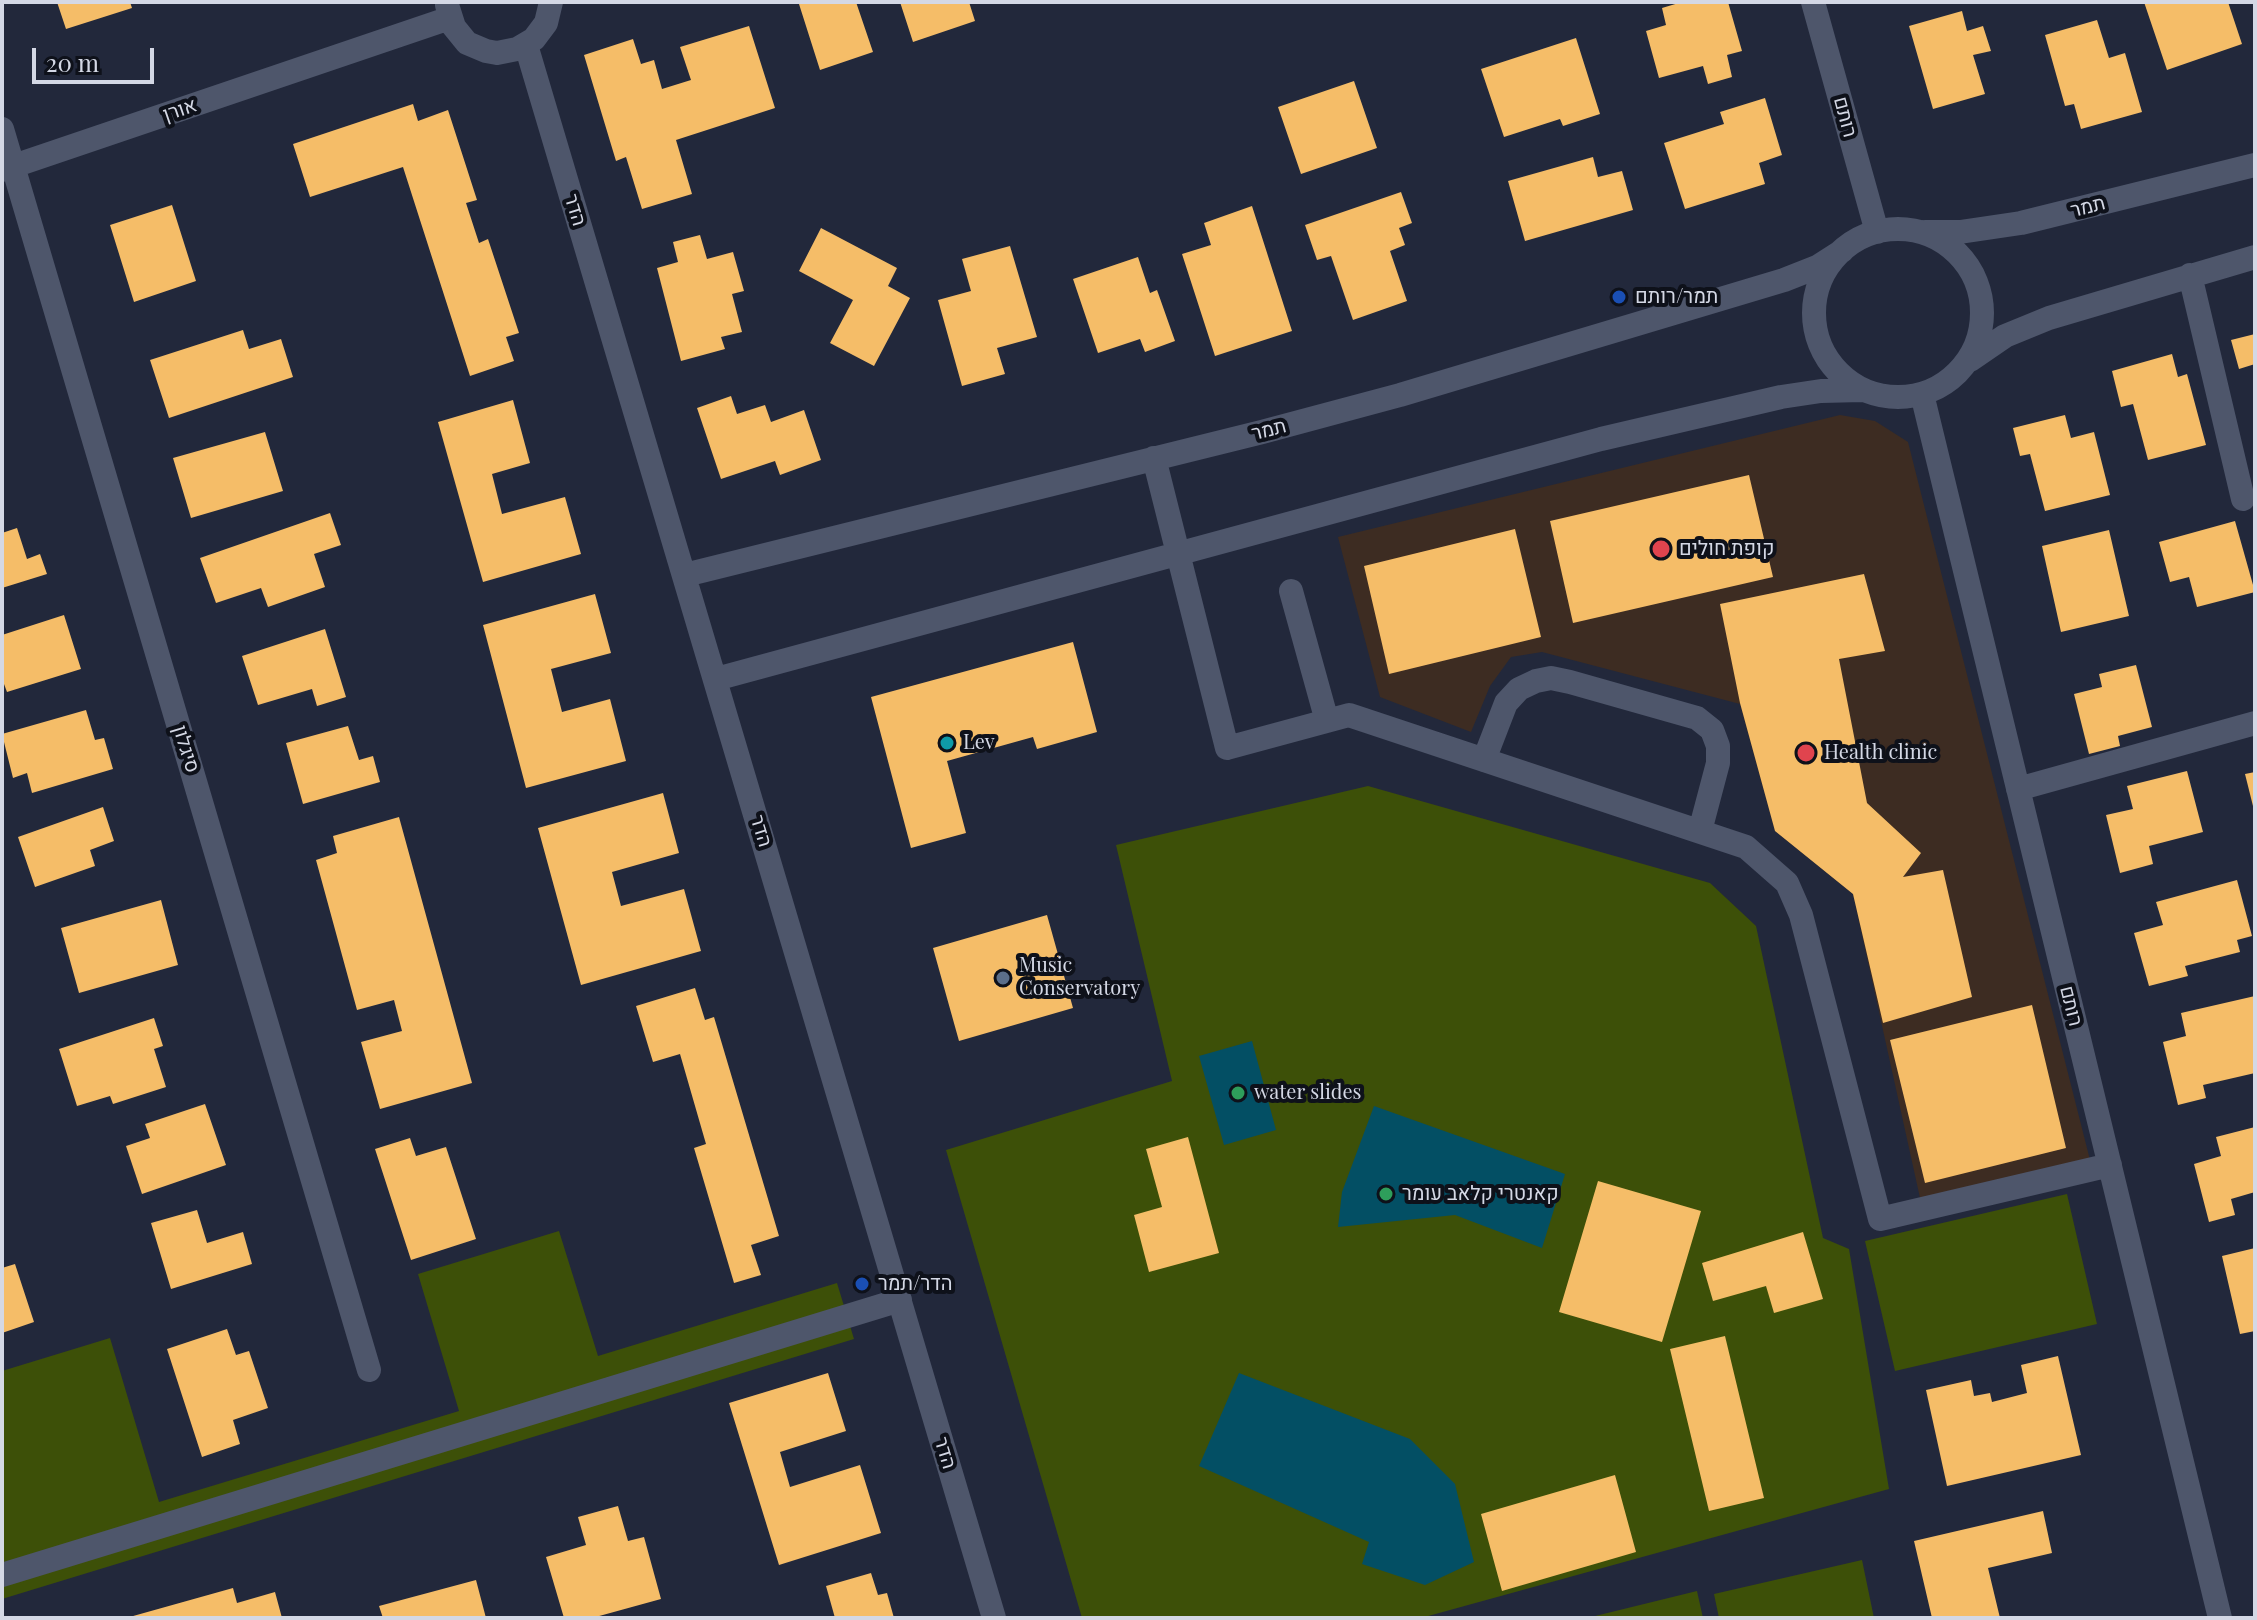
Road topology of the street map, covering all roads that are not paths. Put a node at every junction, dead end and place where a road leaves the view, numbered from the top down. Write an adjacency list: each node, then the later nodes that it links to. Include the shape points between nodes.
1 (551, 2): 4 (street, via 541,32)
2 (1813, 2): 9 (street, רותם)
3 (448, 10): 4 (street, via 467,43 507,52); 7 (street, אורן)
4 (526, 45): 19 (street, הדר)
5 (2, 129): 7 (street, סיגלון)
6 (2255, 165): 8 (street, תמר, via 2021,223 1960,232)
7 (8, 168): 29 (street, סיגלון)
8 (1919, 231): 9 (street); 13 (street, via 1961,256 1977,284 1982,317)
9 (1877, 232): 10 (street)
10 (1842, 251): 14 (street, via 1816,293 1815,327 1835,370); 16 (street, תמר, via 1795,276 1609,333 1400,395)
11 (2255, 257): 12 (street)
12 (2190, 275): 13 (street, via 2033,323 1992,343); 17 (street)
13 (1965, 364): 15 (street, via 1942,386)
14 (1862, 390): 15 (street, via 1894,398); 18 (street, via 1781,397 1694,416)
15 (1922, 394): 25 (street, רותם)
16 (1154, 458): 18 (street); 19 (street, תמר)
17 (2243, 499)
18 (1177, 553): 21 (street); 22 (street, via 1227,748)
19 (685, 575): 21 (street, הדר)
20 (1291, 591): 22 (street)
21 (716, 679): 28 (street, הדר)
22 (1327, 721): 24 (street, via 1349,715)
23 (2255, 723): 25 (street)
24 (1484, 760): 26 (street); 26 (street, via 1506,703 1519,689 1551,678 1697,718 1712,730 1718,746)
25 (2018, 789): 27 (street, רותם)
26 (1700, 831): 27 (street, via 1746,847 1787,883 1801,915 1880,1219)
27 (2110, 1165): 32 (street, רותם)
28 (900, 1300): 30 (street); 31 (street, הדר)
29 (369, 1370)
30 (2, 1575)
31 (994, 1618)
32 (2220, 1618)

